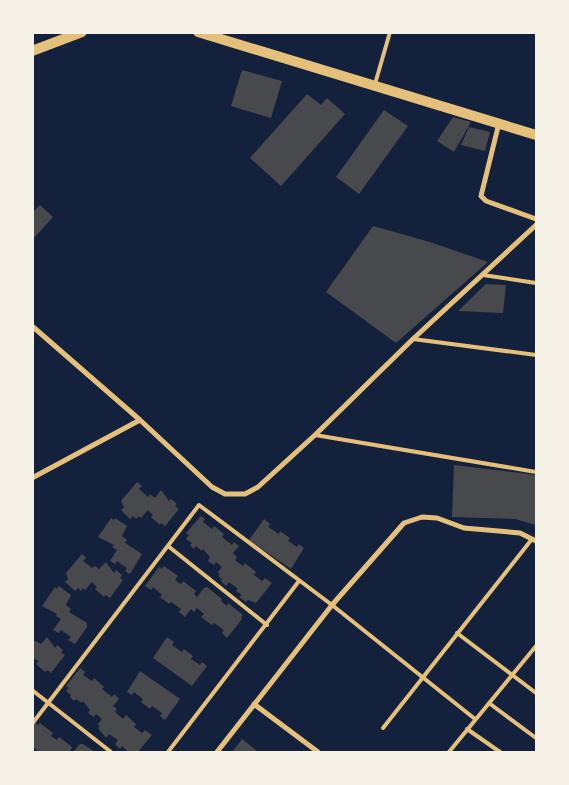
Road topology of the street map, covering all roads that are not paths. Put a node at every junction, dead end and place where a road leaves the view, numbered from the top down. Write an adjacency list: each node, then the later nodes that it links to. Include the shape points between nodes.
1 (82, 32): 4 (main road)
2 (198, 32): 5 (main road)
3 (390, 32): 5 (lane)
4 (32, 51)
5 (374, 84): 6 (main road)
6 (499, 123): 7 (main road); 8 (street, via 481,196 486,201)
7 (536, 135)
8 (536, 219)
9 (536, 225): 10 (street)
10 (483, 275): 11 (lane); 13 (street)
11 (536, 283)
12 (32, 326): 15 (street)
13 (412, 338): 14 (lane); 16 (street)
14 (536, 355)
15 (140, 420): 16 (street, via 212,487 225,494 246,494 258,487); 18 (street)
16 (315, 435): 17 (lane)
17 (536, 472)
18 (32, 478)
19 (535, 539): 22 (street, via 507,530 464,528 437,518 422,517 404,523); 24 (lane)
20 (168, 546): 21 (lane, via 199,505); 23 (lane); 31 (lane)
21 (299, 581): 22 (lane); 23 (lane)
22 (332, 605): 27 (lane); 32 (street)
23 (267, 625): 39 (lane)
24 (458, 634): 26 (lane); 27 (lane)
25 (536, 646): 26 (lane)
26 (512, 675): 29 (lane); 30 (lane)
27 (423, 678): 33 (lane); 35 (lane)
28 (32, 690): 31 (lane)
29 (536, 693)
30 (489, 702): 33 (lane); 37 (lane)
31 (49, 703): 34 (lane); 38 (lane)
32 (254, 704): 40 (street); 41 (street)
33 (475, 719): 36 (lane)
34 (32, 724)
35 (384, 728)
36 (467, 729): 42 (lane); 43 (lane)
37 (536, 738)
38 (111, 752)
39 (168, 752)
40 (217, 752)
41 (318, 752)
42 (449, 752)
43 (500, 752)

